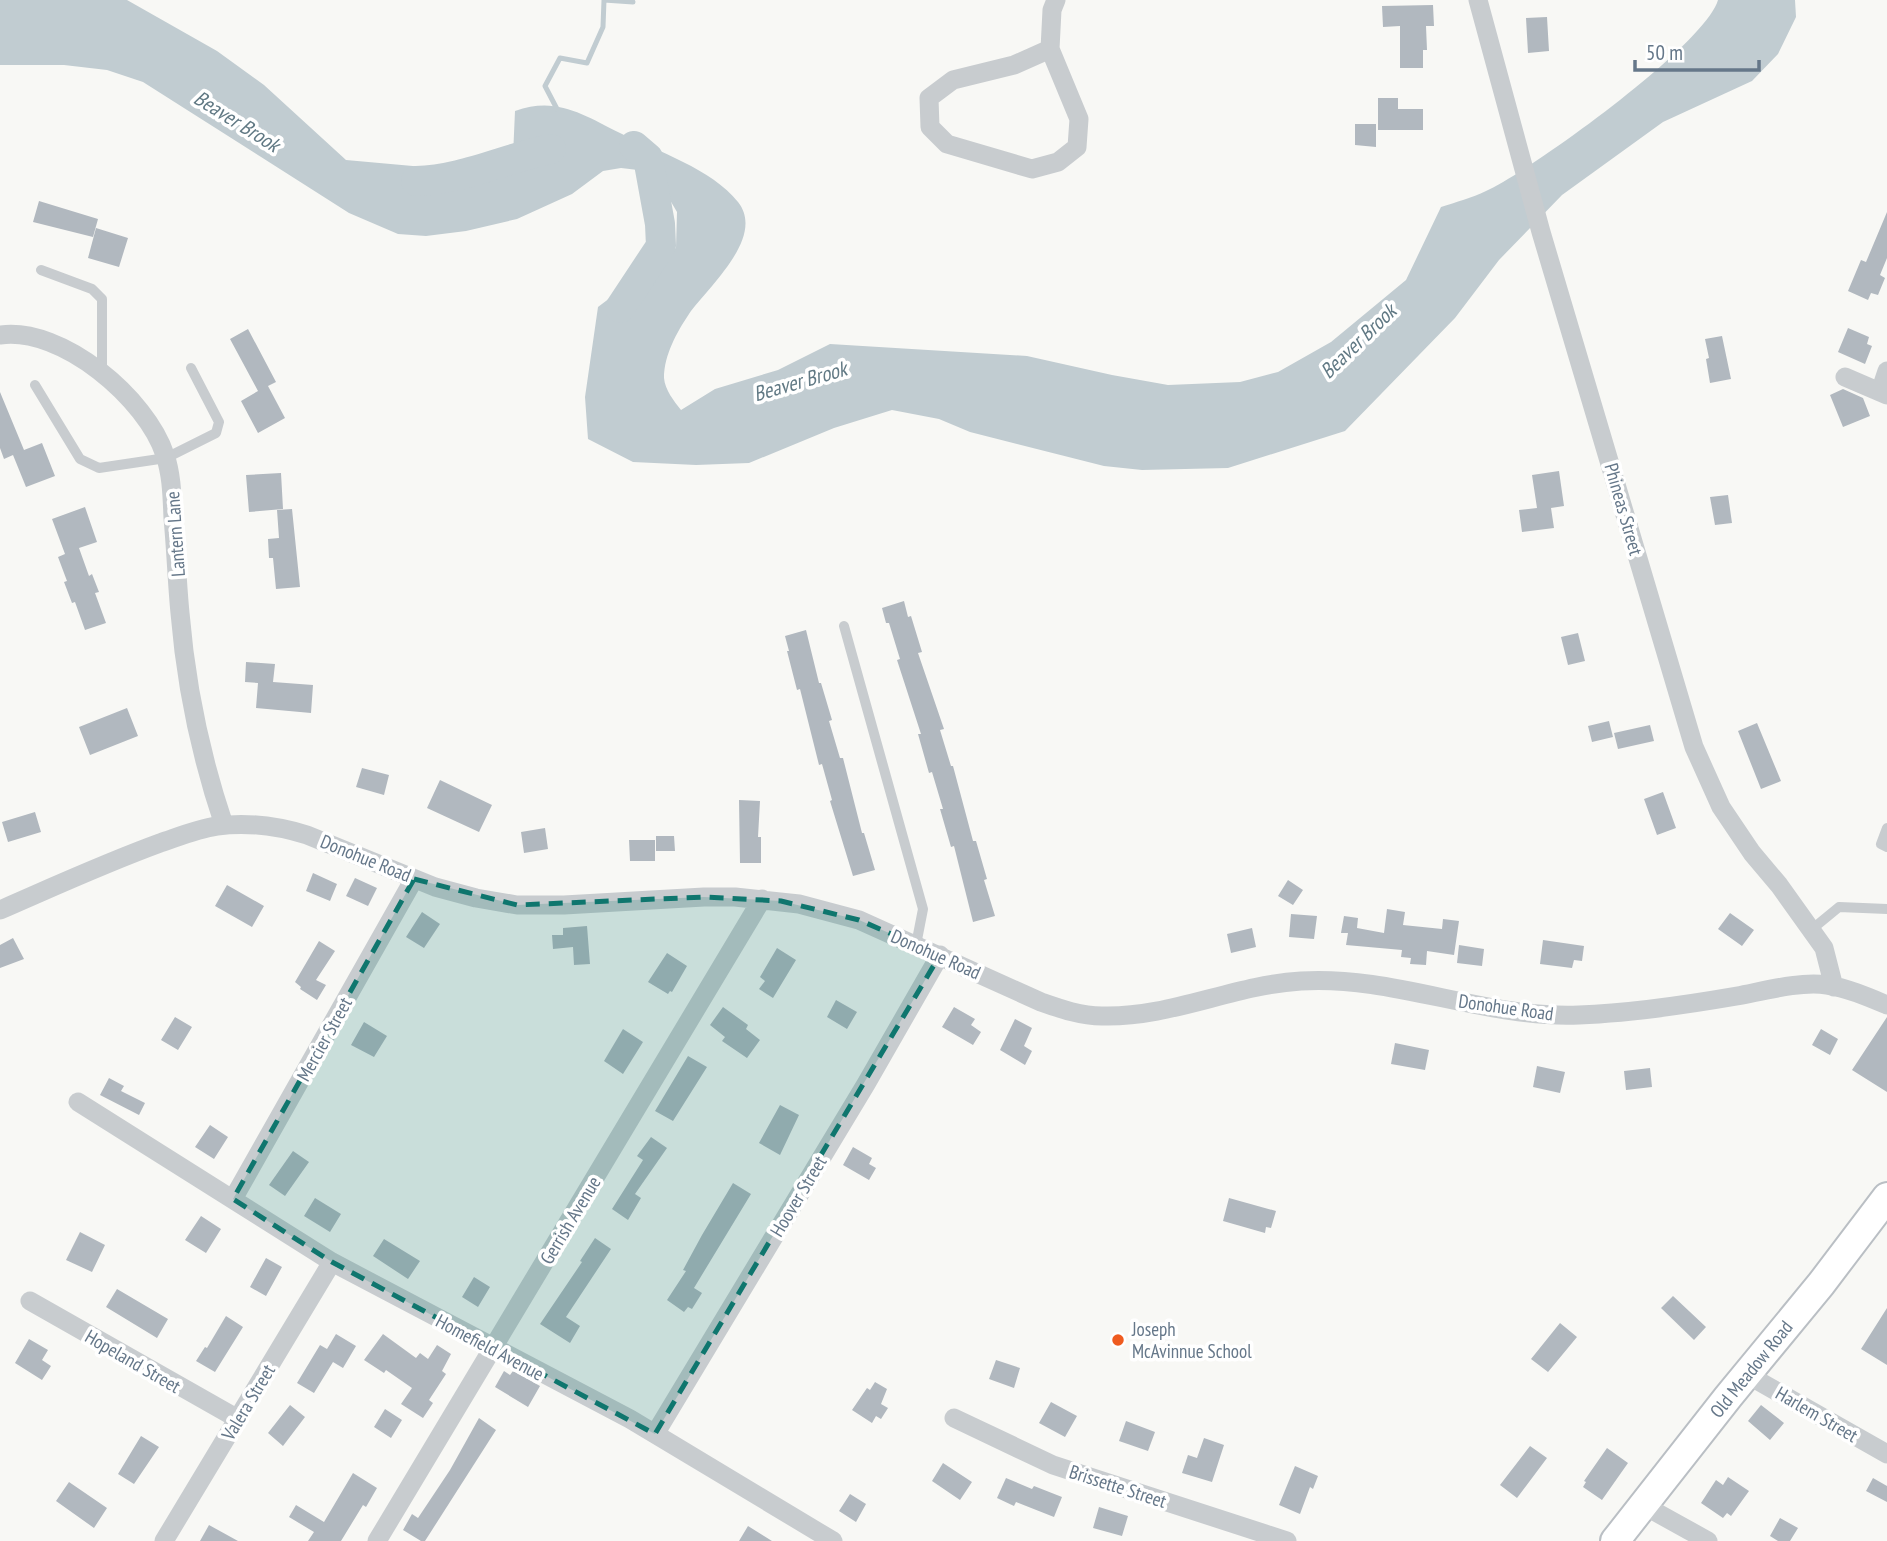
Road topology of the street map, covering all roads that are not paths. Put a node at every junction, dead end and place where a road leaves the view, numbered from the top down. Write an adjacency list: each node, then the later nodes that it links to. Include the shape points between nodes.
1 (1056, 0): 3 (street)
2 (1478, 0): 21 (street, Phineas Street, via 1541,232 1693,747 1721,807)
3 (1050, 48): 3 (street, via 1079,120 1077,147 1058,162 1032,169 947,144 930,127 929,98 953,80 1014,65)
4 (41, 270): 8 (lane, via 92,289 102,299)
5 (0, 335): 8 (street, Lantern Lane, via 25,335 54,343)
6 (191, 368): 12 (lane, via 219,422 216,433)
7 (1887, 371): 11 (street)
8 (102, 373): 12 (street, Lantern Lane, via 124,391 156,432)
9 (1845, 377): 11 (street)
10 (35, 385): 12 (lane, via 80,459 99,468)
11 (1884, 393)
12 (166, 457): 14 (street, Lantern Lane, via 189,682 202,753)
13 (844, 626): 22 (lane, via 923,909)
14 (224, 825): 17 (street, Donohue Road, via 286,828); 20 (street, Donohue Road, via 122,857)
15 (1887, 828): 16 (lane, via 1881,844)
16 (1887, 847)
17 (414, 878): 18 (street, Donohue Road, via 465,895 517,905); 28 (street, Mercier Street)
18 (762, 899): 22 (street, Donohue Road, via 823,909); 31 (street, Gerrish Avenue)
19 (1887, 909): 21 (lane, via 1839,907)
20 (0, 910)
21 (1811, 930): 24 (street, Phineas Street, via 1824,948)
22 (916, 945): 23 (street, Donohue Road)
23 (940, 955): 24 (street, Donohue Road, via 1041,1002 1100,1016 1136,1014 1247,989 1313,980 1559,1015 1678,1006 1811,985); 35 (street, Hoover Street)
24 (1834, 987): 25 (street, Donohue Road)
25 (1887, 1005)
26 (78, 1102): 28 (street, Homefield Avenue)
27 (1887, 1197): 32 (street, Old Meadow Road)
28 (233, 1199): 29 (street, Homefield Avenue)
29 (332, 1262): 31 (street, Homefield Avenue); 34 (street, Valera Street)
30 (30, 1301): 34 (street, Hopeland Street)
31 (491, 1348): 35 (street, Homefield Avenue); 39 (street, Gerrish Avenue)
32 (1746, 1374): 36 (street, Harlem Street); 37 (street, Old Meadow Road)
33 (954, 1418): 41 (street, Brissette Street, via 1053,1465)
34 (237, 1419): 38 (street, Valera Street)
35 (655, 1434): 40 (street, Homefield Avenue)
36 (1887, 1454)
37 (1643, 1505): 42 (street, Old Meadow Road); 43 (street)
38 (164, 1541)
39 (377, 1541)
40 (833, 1541)
41 (1287, 1541)
42 (1615, 1541)
43 (1708, 1541)

